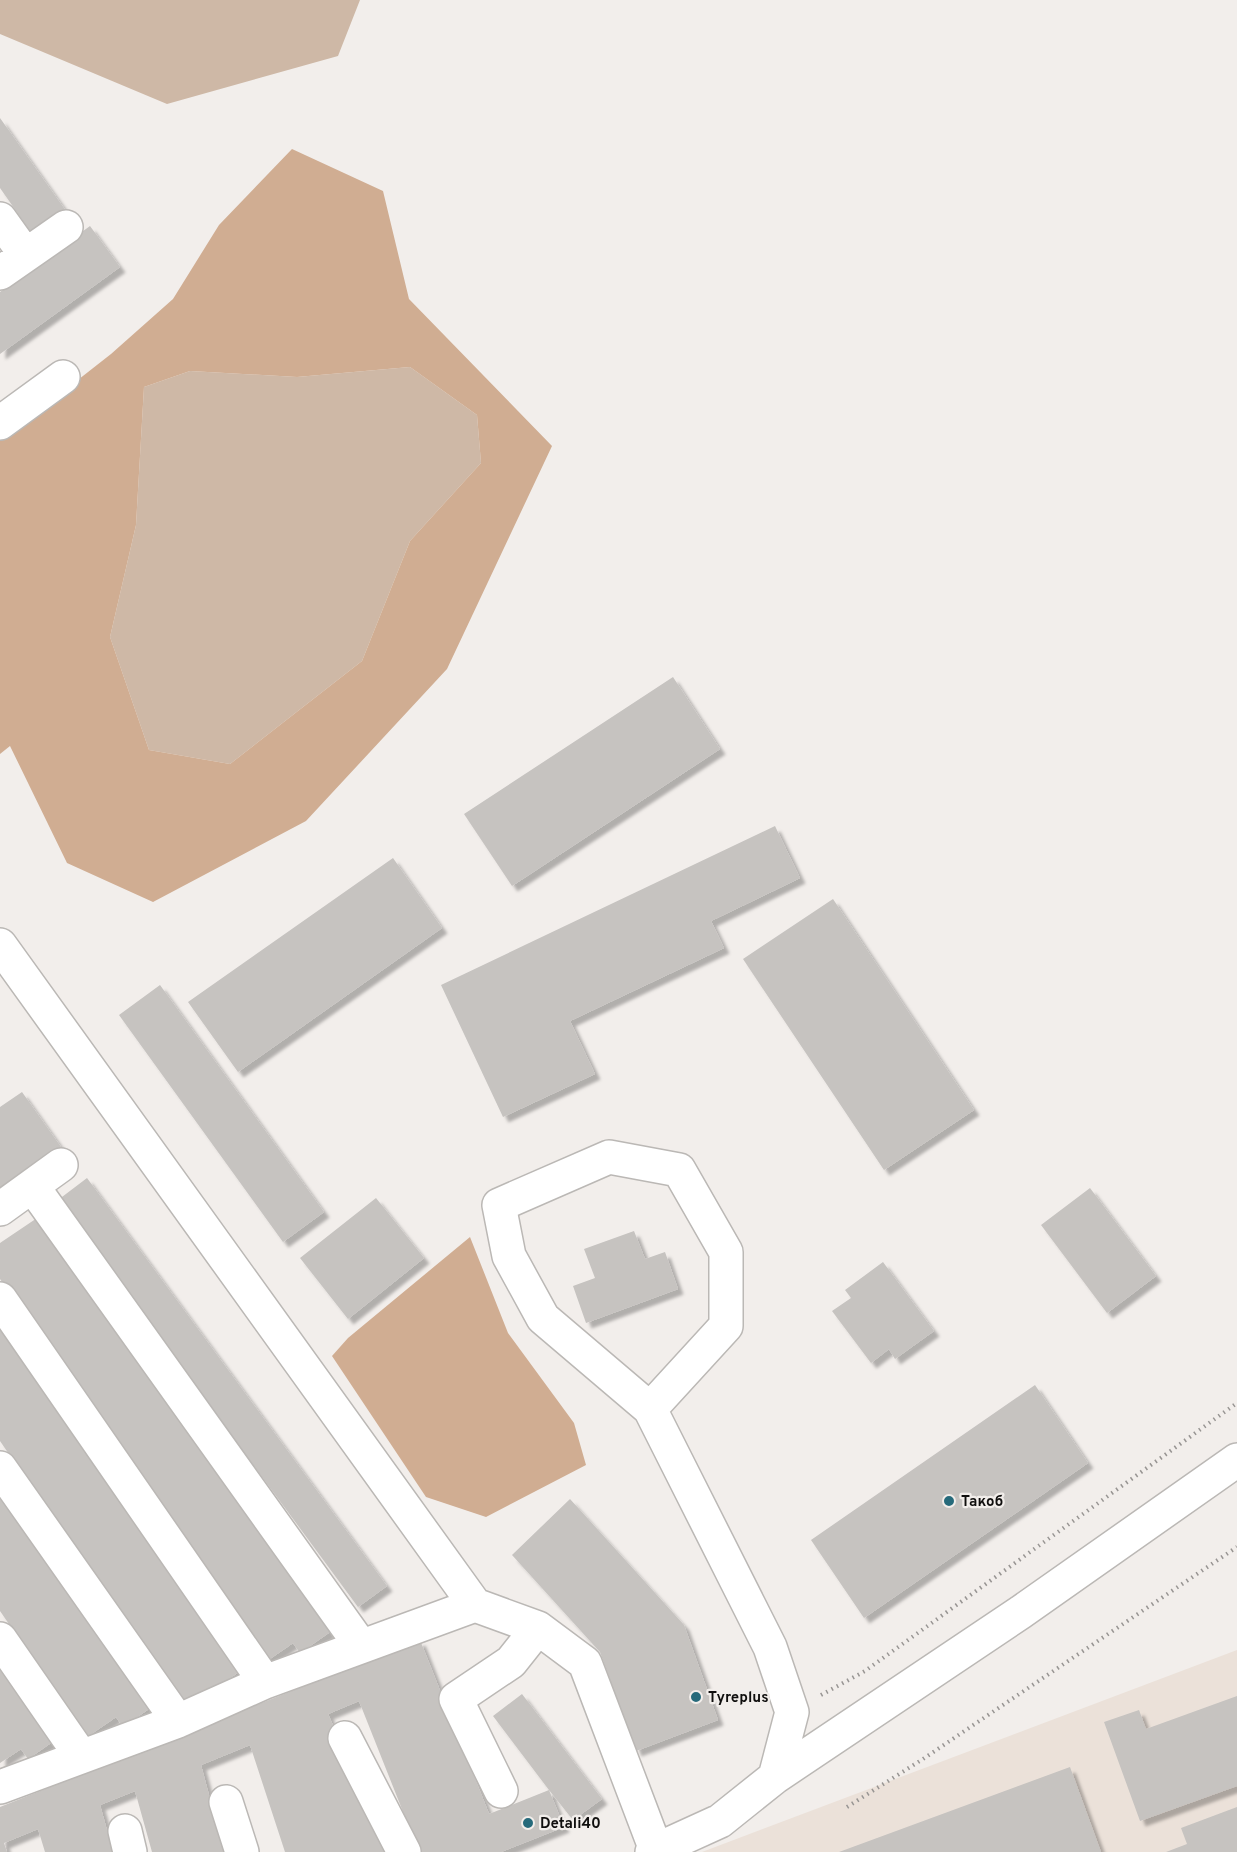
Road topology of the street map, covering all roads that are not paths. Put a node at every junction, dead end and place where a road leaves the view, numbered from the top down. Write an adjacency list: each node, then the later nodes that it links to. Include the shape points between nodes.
1 (0, 219): 3 (street)
2 (66, 227): 3 (street)
3 (13, 263)
4 (63, 377): 5 (street)
5 (0, 423)
6 (0, 945): 14 (street)
7 (61, 1165): 8 (street)
8 (33, 1187): 9 (street); 17 (street)
9 (0, 1209)
10 (0, 1299): 18 (street)
11 (650, 1409): 11 (street, via 543,1318 509,1256 499,1205 609,1156 679,1170 726,1252 726,1326); 22 (street, via 770,1647 792,1712)
12 (1237, 1460): 22 (street, via 1021,1612)
13 (0, 1468): 19 (street)
14 (475, 1605): 15 (street); 17 (street)
15 (538, 1628): 24 (street, via 511,1662 456,1699); 26 (street, via 585,1664)
16 (0, 1639): 21 (street)
17 (362, 1646): 18 (street)
18 (265, 1682): 19 (street)
19 (178, 1720): 21 (street)
20 (345, 1738): 28 (street)
21 (81, 1756): 23 (street)
22 (775, 1777): 26 (street, via 720,1821)
23 (0, 1787)
24 (501, 1791)
25 (226, 1802): 27 (street)
26 (654, 1851)
27 (242, 1852)
28 (404, 1852)

